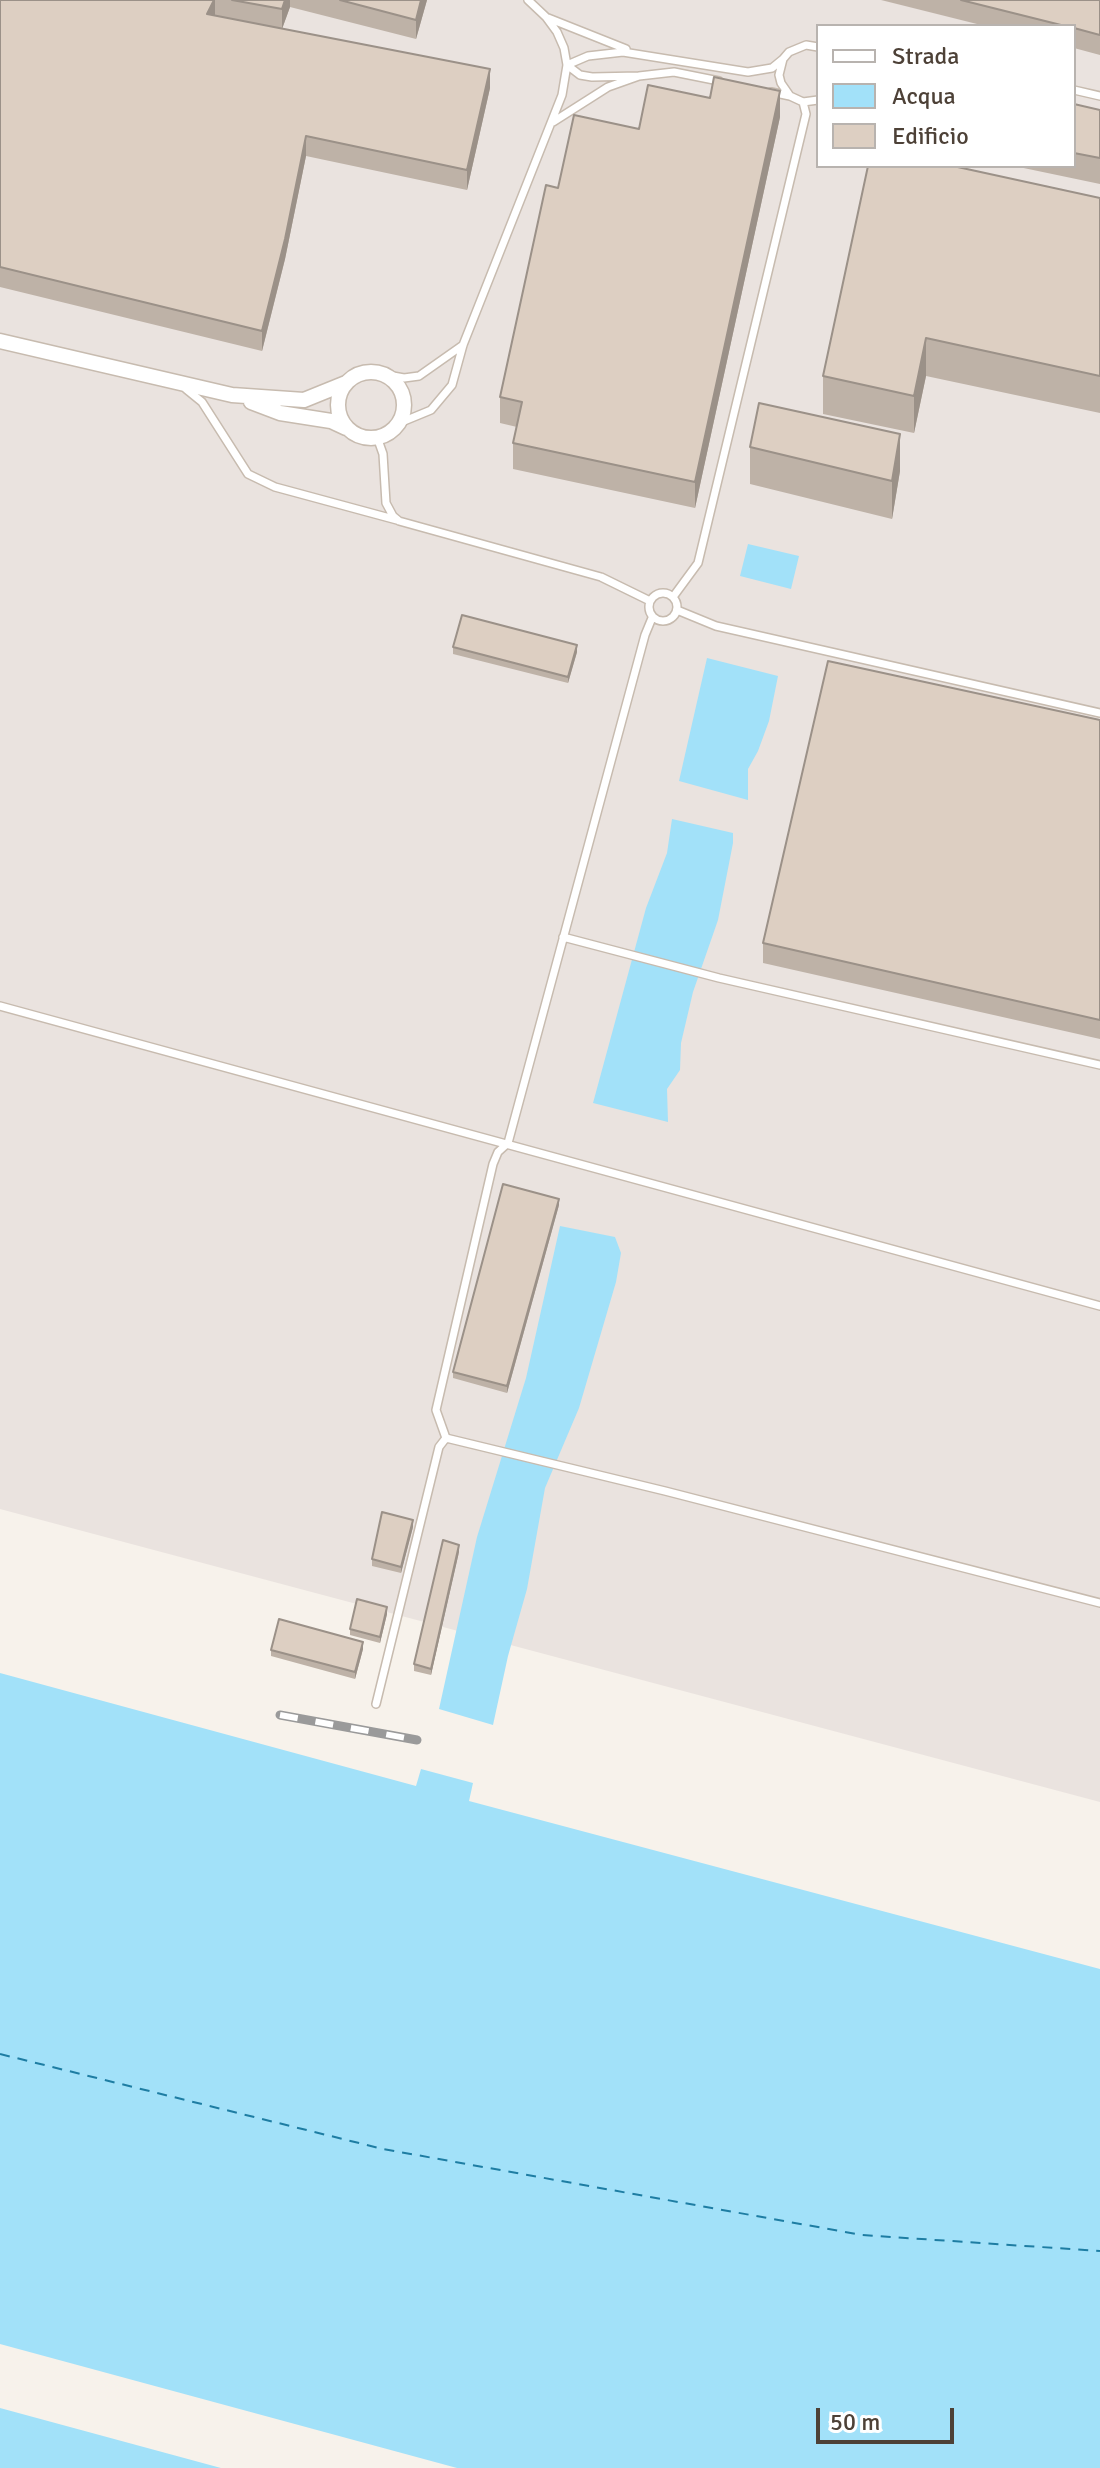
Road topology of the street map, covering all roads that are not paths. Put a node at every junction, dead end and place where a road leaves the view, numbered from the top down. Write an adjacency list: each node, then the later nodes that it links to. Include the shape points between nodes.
1 (528, 0): 2 (lane)
2 (546, 17): 4 (lane); 6 (lane, via 561,40)
3 (816, 47): 5 (lane, via 797,47)
4 (639, 53): 5 (lane, via 748,72 772,68); 6 (lane, via 588,56)
5 (783, 59): 11 (lane, via 779,75)
6 (567, 65): 7 (lane, via 592,77); 15 (lane)
7 (639, 76): 8 (lane, via 674,72); 15 (lane, via 608,87)
8 (730, 84)
9 (760, 90): 11 (lane)
10 (1076, 90): 12 (lane)
11 (790, 96): 14 (lane)
12 (1100, 96)
13 (816, 100): 14 (lane)
14 (803, 102): 26 (lane, via 806,114 698,563)
15 (549, 126): 17 (lane)
16 (0, 341): 19 (street)
17 (463, 345): 18 (lane, via 419,376); 22 (lane, via 452,385 442,399 431,410)
18 (382, 374): 20 (street, via 362,373); 22 (street, via 402,395)
19 (158, 377): 21 (street); 25 (lane, via 202,402 240,465 260,482)
20 (346, 383): 21 (street, via 304,400); 23 (street, via 338,410)
21 (232, 395): 23 (street, via 280,413 331,421)
22 (397, 424): 24 (street)
23 (352, 432): 24 (street)
24 (377, 437): 25 (lane, via 386,503)
25 (399, 521): 27 (lane, via 601,577)
26 (673, 597): 27 (lane, via 660,593); 28 (lane)
27 (650, 601): 29 (lane)
28 (677, 610): 29 (lane, via 669,620); 30 (lane, via 716,626)
29 (652, 618): 31 (lane)
30 (1100, 713)
31 (563, 937): 33 (lane); 34 (lane)
32 (0, 1006): 34 (lane)
33 (1100, 1065)
34 (508, 1143): 35 (lane); 36 (lane, via 493,1164 436,1410)
35 (1100, 1306)
36 (446, 1438): 37 (lane); 38 (lane, via 439,1447)
37 (1100, 1603)
38 (376, 1704)

